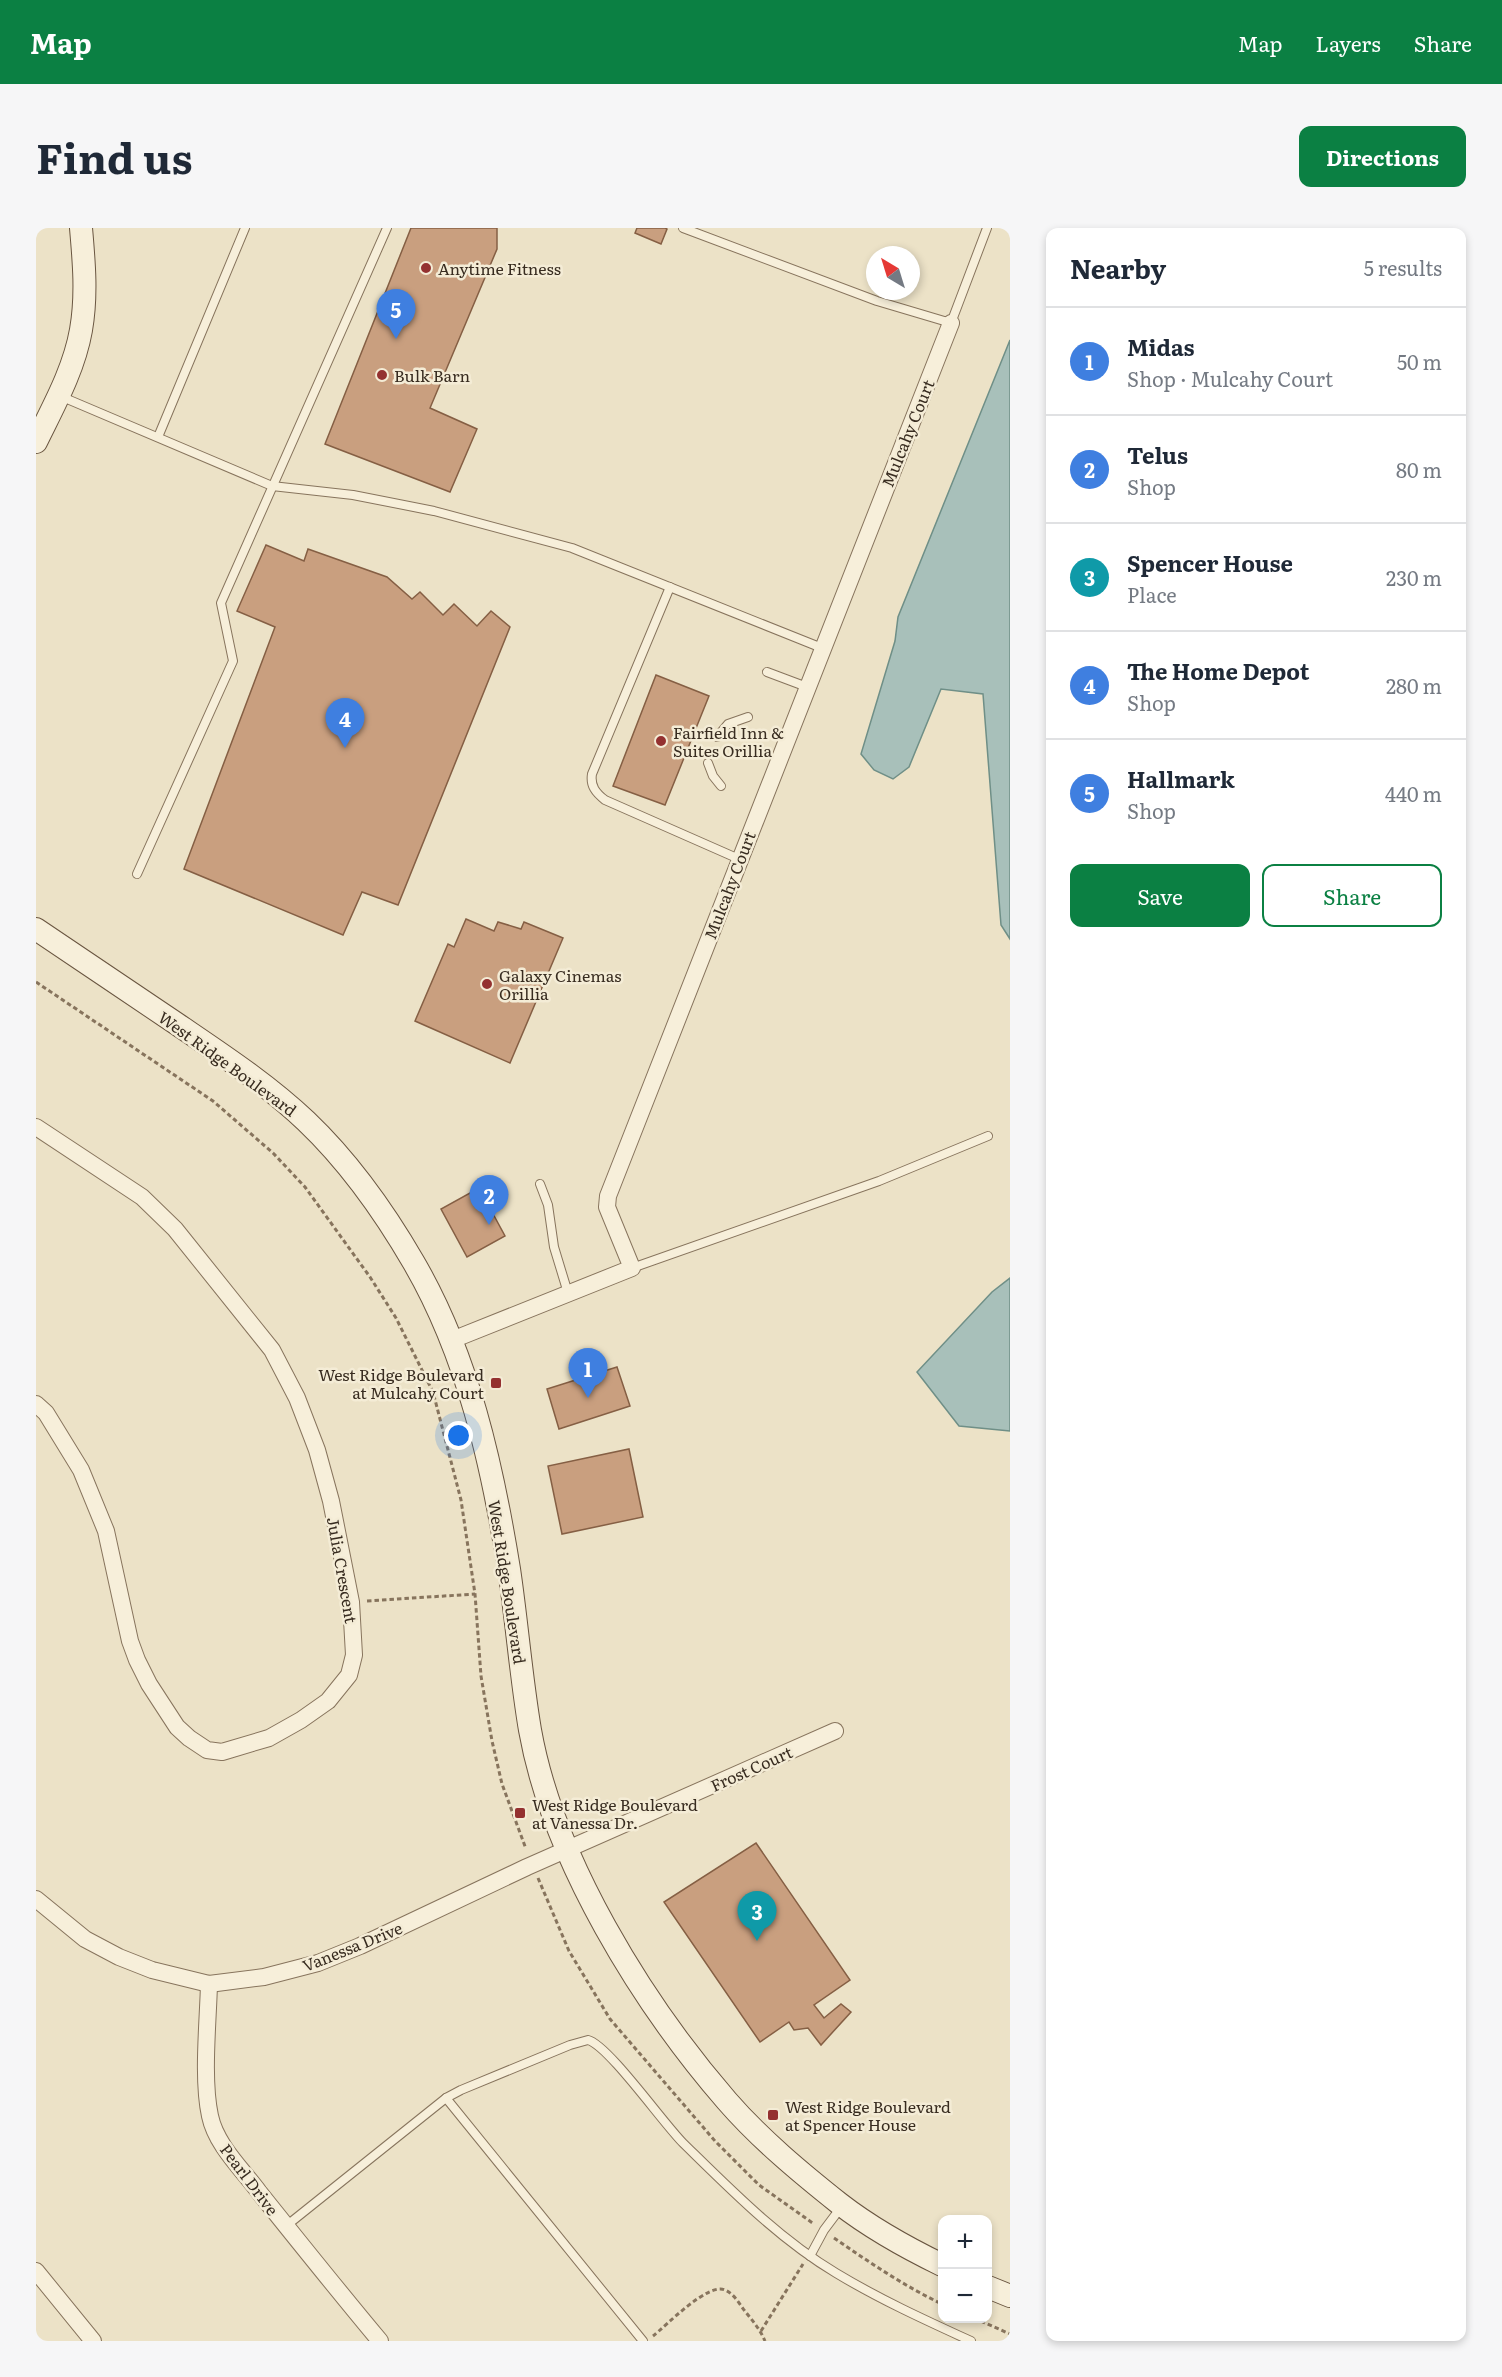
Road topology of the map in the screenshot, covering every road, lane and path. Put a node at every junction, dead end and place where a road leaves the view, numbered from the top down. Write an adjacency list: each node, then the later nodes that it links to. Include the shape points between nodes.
1 (81, 228): 7 (street, via 85,300 81,331)
2 (245, 228): 8 (lane)
3 (387, 228): 10 (lane)
4 (683, 228): 6 (lane, via 877,301)
5 (987, 228): 6 (lane)
6 (951, 323): 12 (street, Mulcahy Court)
7 (58, 396): 8 (lane); 9 (street)
8 (158, 437): 10 (lane)
9 (36, 442)
10 (272, 486): 11 (lane, via 353,495 434,511 572,548); 20 (lane, via 222,603 232,661)
11 (670, 587): 12 (lane); 19 (lane, via 591,781 605,800)
12 (822, 648): 14 (street, Mulcahy Court)
13 (766, 672): 14 (lane)
14 (807, 687): 19 (street, Mulcahy Court)
15 (748, 717): 16 (lane, via 728,724)
16 (717, 737)
17 (708, 763): 18 (lane)
18 (721, 786)
19 (740, 859): 26 (street, Mulcahy Court, via 608,1196 607,1207)
20 (137, 874)
21 (36, 929): 28 (street, West Ridge Boulevard, via 220,1053 305,1120 379,1210 414,1263)
22 (36, 982): 30 (path, via 213,1101 273,1153 305,1187 370,1277 396,1318 433,1392 461,1500)
23 (36, 1127): 31 (street, Julia Crescent, via 142,1197 212,1273 272,1350 297,1398 317,1450)
24 (988, 1136): 26 (lane, via 879,1181)
25 (540, 1184): 27 (lane)
26 (632, 1268): 27 (street)
27 (568, 1293): 28 (street)
28 (452, 1340): 33 (street, West Ridge Boulevard, via 488,1458 509,1571 530,1732)
29 (36, 1404): 31 (street, Julia Crescent, via 46,1413 81,1470 106,1531 137,1659 172,1719 207,1750 241,1748 285,1729 328,1701 349,1674 354,1655)
30 (475, 1594): 31 (path); 34 (path, via 481,1676 492,1741 502,1784)
31 (351, 1602)
32 (836, 1731): 33 (street, Frost Court)
33 (568, 1851): 34 (street, Vanessa Drive); 38 (street, West Ridge Boulevard, via 628,1966 669,2026 728,2102)
34 (532, 1865): 36 (street, Vanessa Drive, via 318,1963 264,1977); 40 (path, via 569,1951 610,2019 715,2141 759,2185)
35 (36, 1899): 36 (street, Vanessa Drive, via 85,1939 119,1957)
36 (208, 1984): 39 (street, Pearl Drive, via 210,2116 224,2147)
37 (446, 2098): 39 (lane); 41 (lane, via 570,2045 593,2042 605,2050 676,2136 742,2201); 52 (lane)
38 (842, 2206): 40 (lane); 42 (street, West Ridge Boulevard)
39 (286, 2226): 51 (street, Pearl Drive)
40 (824, 2230): 41 (lane); 46 (path, via 880,2270)
41 (810, 2256): 48 (path); 54 (lane, via 885,2301)
42 (938, 2263)
43 (36, 2271): 50 (street)
44 (992, 2289): 45 (street)
45 (1010, 2296)
46 (938, 2302)
47 (984, 2323): 49 (path)
48 (761, 2331): 52 (path, via 733,2295 716,2289 702,2295); 53 (path)
49 (1010, 2334)
50 (93, 2341)
51 (380, 2341)
52 (645, 2341)
53 (765, 2341)
54 (971, 2341)

